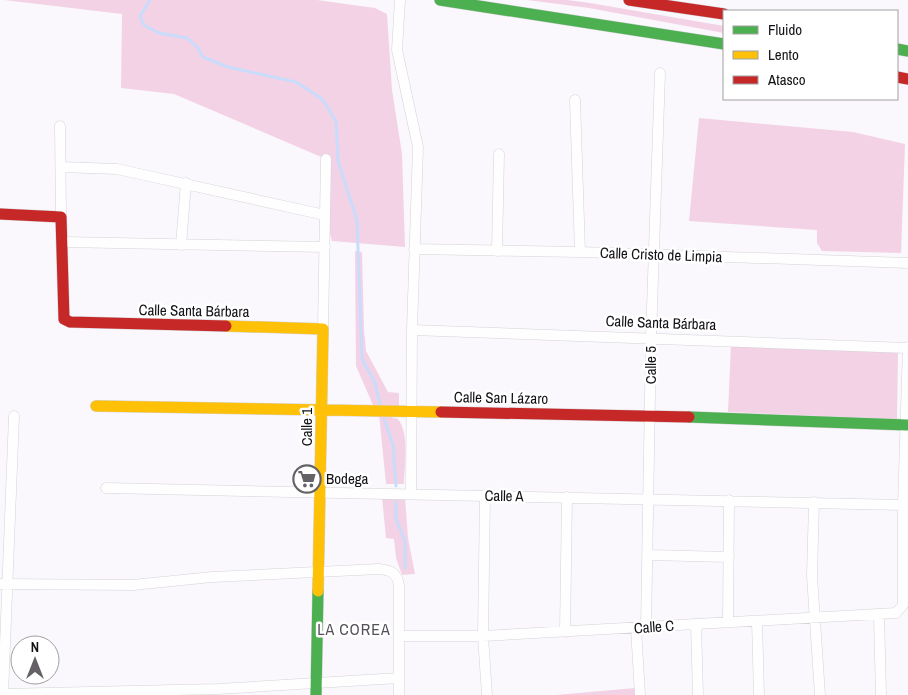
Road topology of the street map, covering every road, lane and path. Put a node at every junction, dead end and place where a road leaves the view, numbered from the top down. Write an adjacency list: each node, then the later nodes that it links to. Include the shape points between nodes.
1 (400, 0): 19 (street, via 397,50 418,147)
2 (440, 0): 5 (main road)
3 (629, 0): 4 (main road)
4 (723, 14)
5 (723, 44)
6 (660, 73): 22 (street, Calle 5)
7 (575, 100): 21 (street)
8 (60, 126): 11 (street)
9 (499, 154): 20 (street)
10 (326, 159): 14 (street, Calle 1)
11 (61, 167): 12 (street, via 117,169); 15 (street)
12 (186, 183): 14 (street); 17 (street)
13 (0, 214): 15 (main road)
14 (325, 215): 18 (street, Calle 1)
15 (61, 217): 16 (main road)
16 (63, 242): 17 (street); 24 (main road, Calle Santa Bárbara, via 64,319 74,323)
17 (181, 245): 18 (street)
18 (326, 247): 24 (street, Calle 1)
19 (414, 250): 20 (street, Calle Cristo de Limpia); 25 (street)
20 (497, 251): 21 (street, Calle Cristo de Limpia)
21 (580, 252): 22 (street, Calle Cristo de Limpia)
22 (654, 255): 23 (street, Calle Cristo de Limpia); 26 (street, Calle 5)
23 (908, 263)
24 (323, 329): 29 (main road, Calle 1)
25 (412, 330): 26 (street, Calle Santa Bárbara); 30 (street)
26 (651, 337): 27 (street, Calle Santa Bárbara); 32 (street, Calle 5)
27 (908, 348): 33 (street)
28 (96, 406): 29 (main road, Calle San Lázaro)
29 (322, 410): 30 (main road, Calle San Lázaro); 35 (main road, Calle 1)
30 (412, 412): 32 (main road, Calle San Lázaro); 36 (street)
31 (14, 416): 46 (street)
32 (651, 416): 33 (main road, Calle San Lázaro); 39 (street, Calle 5)
33 (906, 425): 42 (street)
34 (106, 488): 35 (street, Calle A)
35 (321, 494): 36 (street, Calle A); 45 (main road, Calle 1)
36 (411, 494): 37 (street, Calle A)
37 (485, 495): 38 (street, Calle A); 55 (street)
38 (568, 497): 39 (street, Calle A); 53 (street)
39 (648, 498): 40 (street, Calle A); 43 (street, Calle 5)
40 (729, 500): 41 (street, Calle A); 44 (street)
41 (814, 502): 42 (street, Calle A); 48 (street, via 812,576)
42 (903, 505): 47 (street, Calle C, via 903,605 896,613)
43 (648, 555): 44 (street); 52 (street, Calle 5)
44 (729, 557): 50 (street)
45 (318, 573): 46 (street, via 212,577 133,585); 54 (street, via 379,569 396,575); 57 (main road, Calle 1)
46 (3, 584): 58 (street)
47 (879, 616): 48 (street, Calle C); 66 (street)
48 (816, 618): 49 (street, Calle C); 65 (street)
49 (757, 621): 50 (street, Calle C); 64 (street)
50 (728, 622): 51 (street, Calle C)
51 (696, 624): 52 (street, Calle C); 63 (street)
52 (641, 628): 53 (street, Calle C); 62 (street, Calle 5)
53 (565, 632): 55 (street, Calle C)
54 (400, 636): 55 (street, Calle C); 56 (street)
55 (483, 636): 61 (street)
56 (399, 678): 57 (street); 60 (street)
57 (316, 683): 58 (street); 59 (main road, Calle 1)
58 (3, 694)
59 (316, 695)
60 (399, 695)
61 (487, 695)
62 (640, 695)
63 (698, 695)
64 (760, 695)
65 (820, 695)
66 (881, 695)

